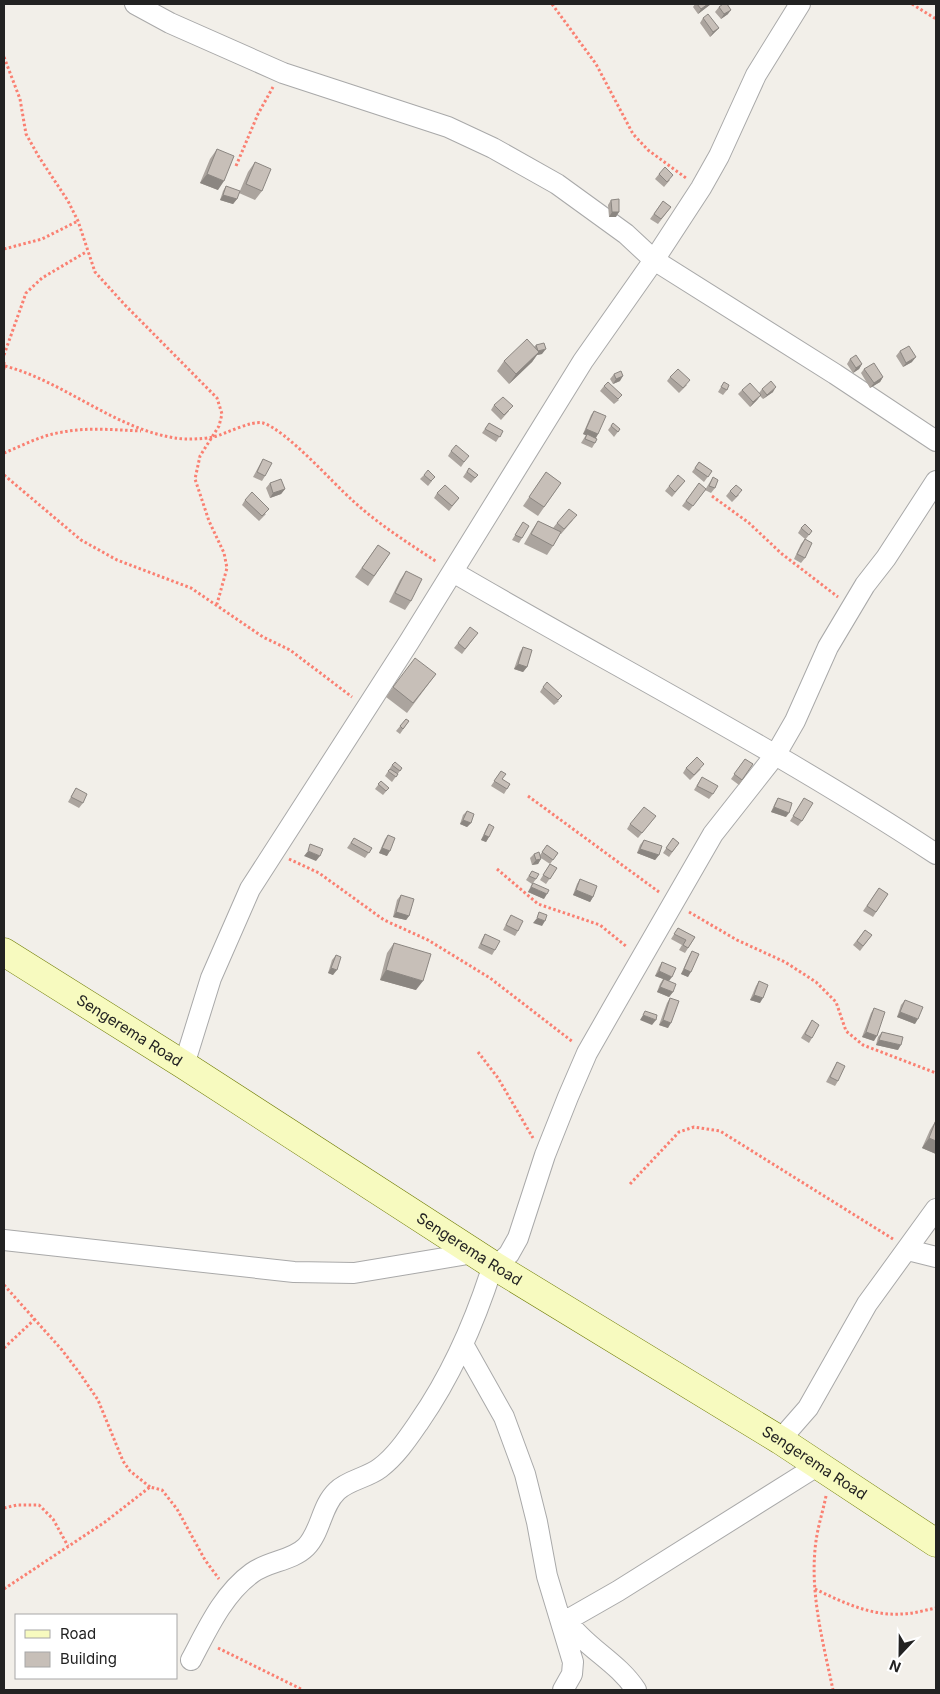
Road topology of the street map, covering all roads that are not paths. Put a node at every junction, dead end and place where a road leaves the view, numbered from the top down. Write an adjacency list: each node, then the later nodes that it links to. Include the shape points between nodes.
1 (135, 4): 3 (street, via 283,73 448,127 494,148 557,184 626,234)
2 (800, 4): 3 (street, via 756,75 719,156)
3 (654, 260): 4 (street); 6 (street, via 583,361)
4 (936, 441)
5 (936, 481): 7 (street, via 828,647 795,722)
6 (453, 572): 7 (street); 10 (street, via 250,889 211,978)
7 (776, 754): 8 (street); 15 (street, via 713,834 587,1053 544,1155 518,1238 509,1254)
8 (936, 854)
9 (4, 952): 10 (main road, Sengerema Road)
10 (184, 1064): 15 (main road, Sengerema Road)
11 (936, 1209): 13 (street)
12 (4, 1240): 15 (street, via 294,1272 354,1273)
13 (908, 1250): 14 (street); 17 (street, via 867,1304 808,1408)
14 (936, 1257)
15 (488, 1261): 16 (street); 17 (main road, Sengerema Road)
16 (464, 1346): 20 (street, via 504,1417 525,1474 547,1576); 21 (street, via 437,1396 393,1456 379,1468 337,1491 315,1534 299,1553 252,1573 230,1593)
17 (780, 1440): 18 (main road, Sengerema Road)
18 (824, 1470): 19 (main road, Sengerema Road); 20 (street)
19 (936, 1543)
20 (564, 1622): 22 (street, via 573,1662 572,1674); 23 (street, via 618,1669)
21 (191, 1660)
22 (563, 1690)
23 (636, 1690)

